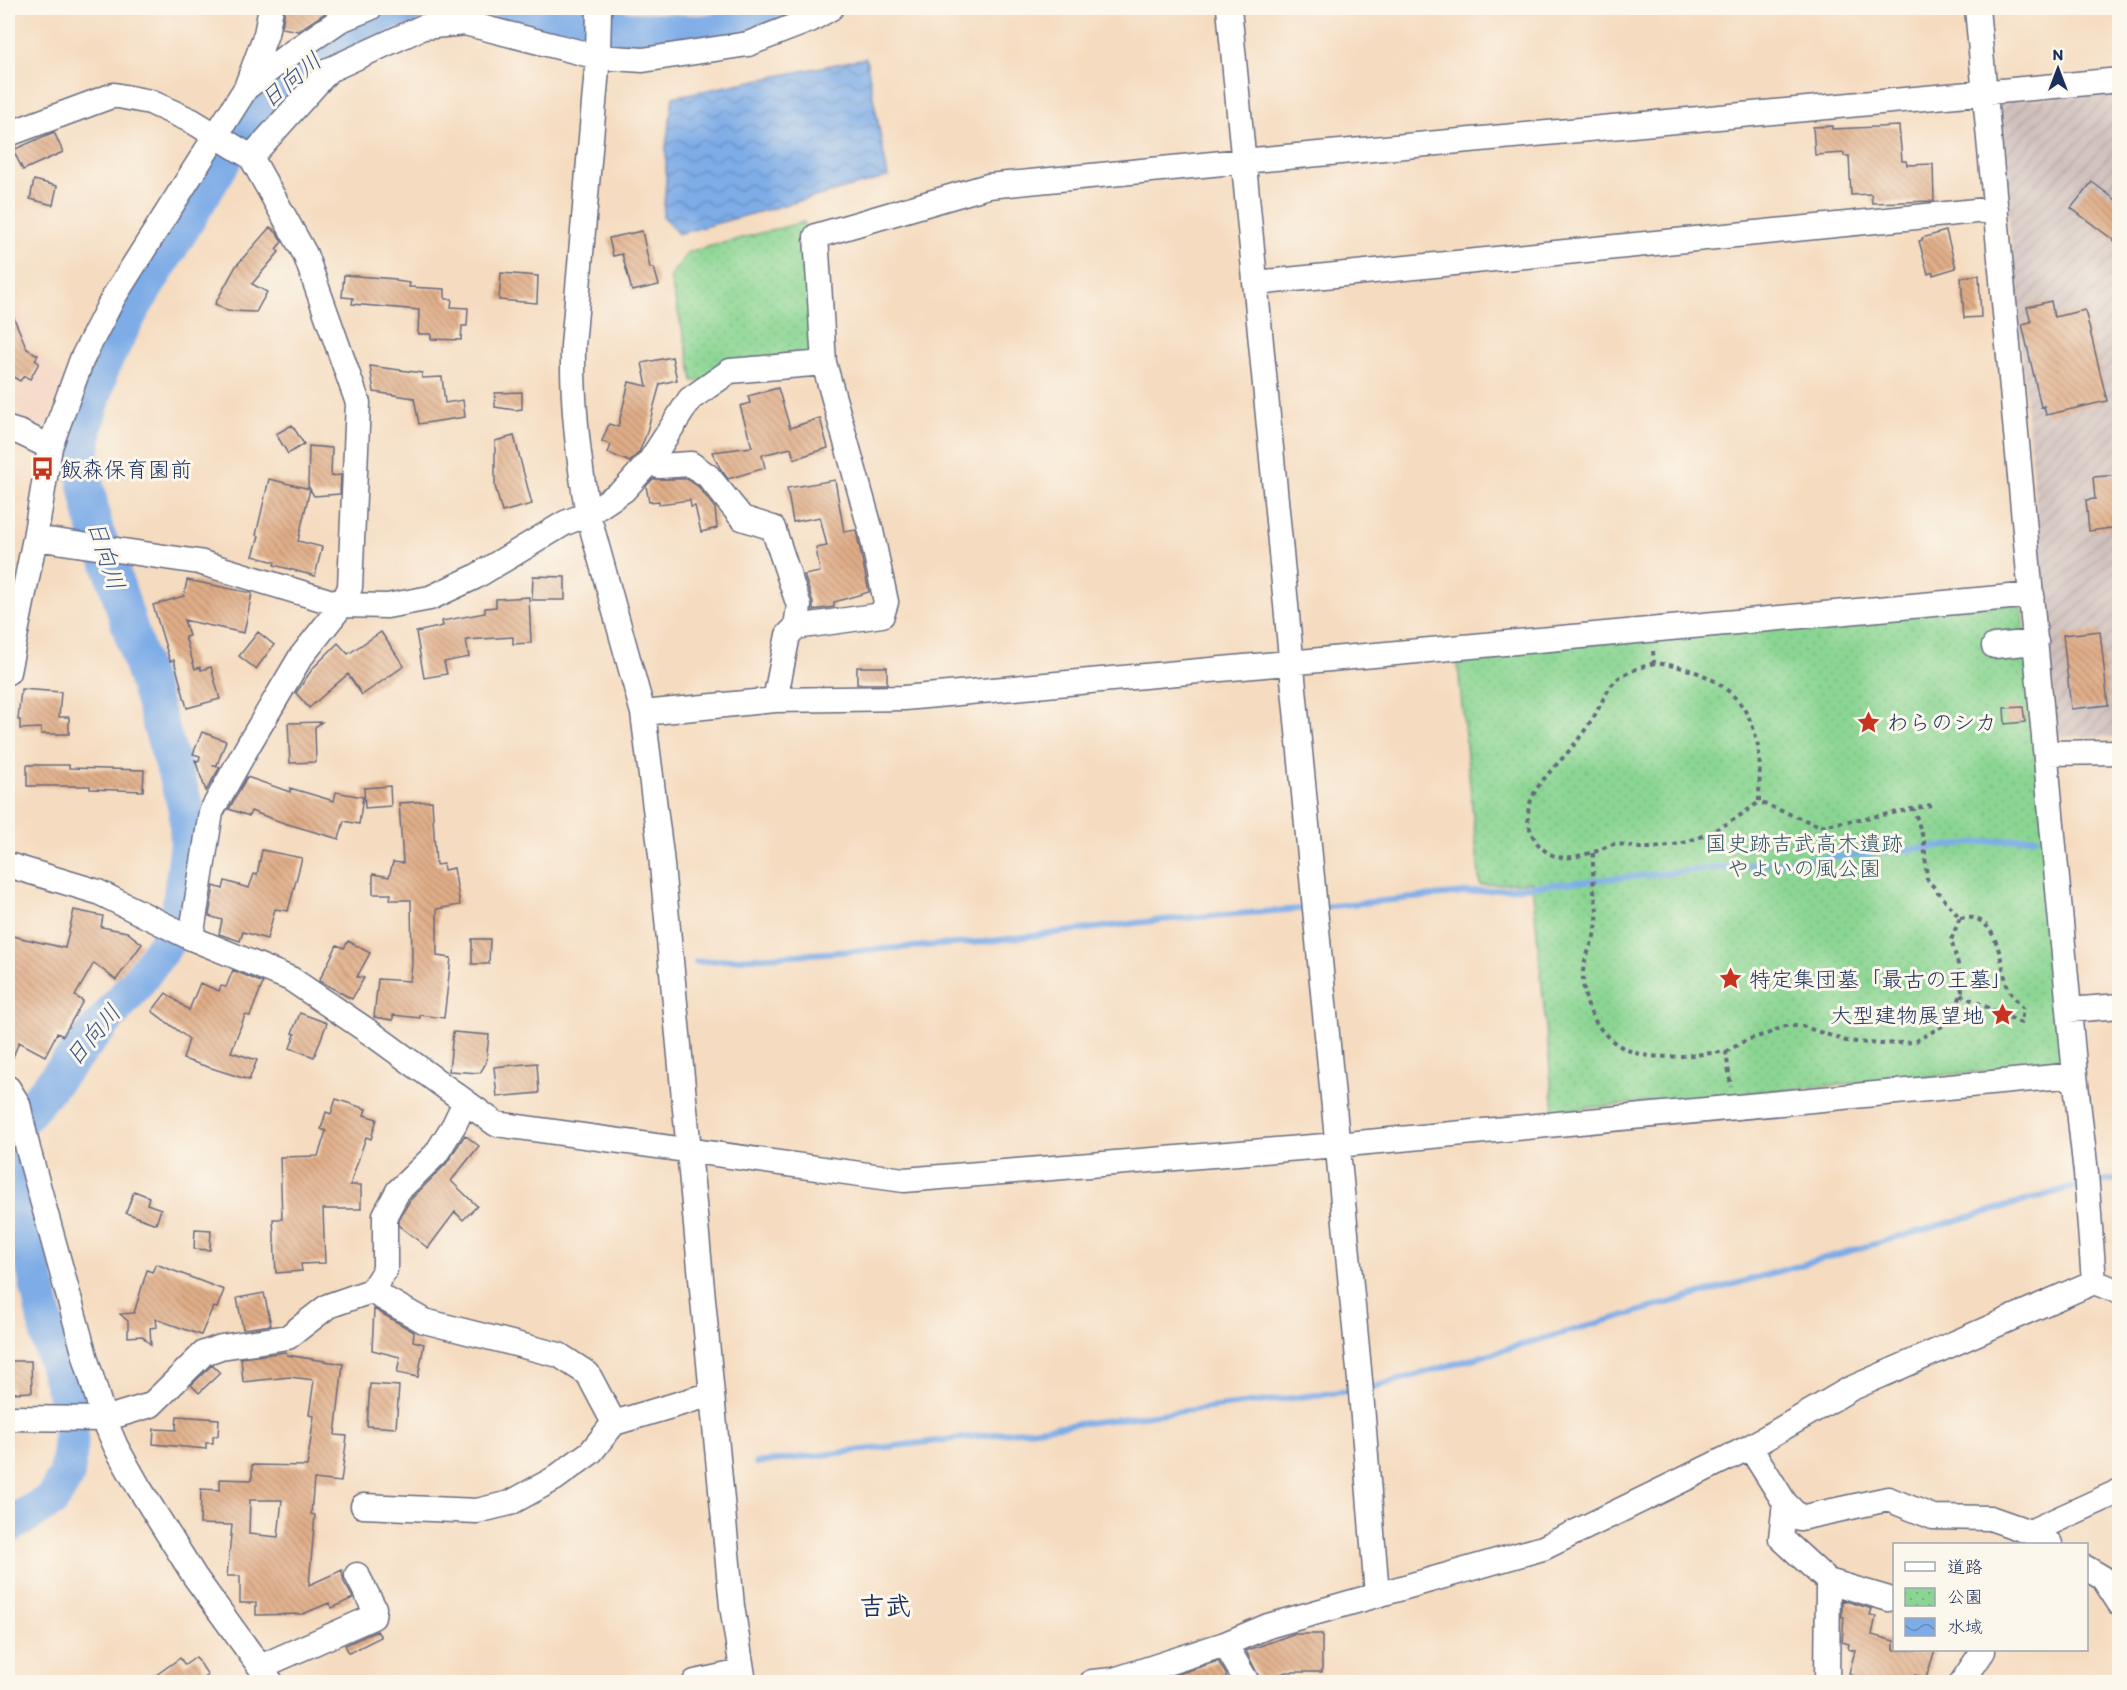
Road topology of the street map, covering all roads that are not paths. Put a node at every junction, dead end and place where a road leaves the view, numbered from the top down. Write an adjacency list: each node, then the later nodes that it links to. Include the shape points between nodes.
1 (271, 8): 9 (street)
2 (370, 8): 9 (street, via 340,20)
3 (599, 8): 7 (street)
4 (831, 8): 7 (street, via 748,44 643,60)
5 (1229, 8): 14 (street)
6 (1977, 8): 10 (street)
7 (598, 48): 13 (street, via 465,23 423,27 329,70); 21 (street, via 572,391)
8 (2120, 80): 10 (street)
9 (246, 88): 12 (street)
10 (1986, 92): 14 (street); 15 (street)
11 (8, 136): 12 (street, via 114,95 150,102)
12 (215, 136): 13 (street); 19 (street, via 113,298 82,359)
13 (251, 157): 24 (street, via 305,255 358,404 350,587)
14 (1243, 160): 16 (street); 17 (street, via 988,186 816,236)
15 (1996, 209): 16 (street); 23 (street)
16 (1255, 283): 28 (street)
17 (824, 363): 20 (street, via 730,371 690,399); 25 (street, via 871,531 886,602 882,615)
18 (8, 429): 19 (street)
19 (50, 447): 22 (street)
20 (650, 461): 21 (street, via 624,490); 25 (street, via 659,466 691,464 708,476 742,518 772,528 799,606)
21 (588, 514): 24 (street, via 430,598 387,606); 31 (street)
22 (35, 538): 24 (street, via 199,562); 29 (street)
23 (2031, 595): 26 (street); 28 (street)
24 (342, 605): 35 (street, via 300,658 211,812)
25 (796, 627): 30 (street, via 788,635)
26 (2036, 642): 27 (street); 33 (street)
27 (1994, 646)
28 (1291, 663): 30 (street, via 904,698); 41 (street)
29 (8, 672)
30 (775, 700): 31 (street)
31 (643, 713): 42 (street, via 661,855)
32 (2120, 752): 33 (street)
33 (2046, 753): 37 (street)
34 (8, 865): 35 (street, via 98,892)
35 (191, 938): 40 (street, via 291,979)
36 (2120, 1006): 37 (street)
37 (2069, 1010): 38 (street)
38 (2075, 1076): 41 (street); 43 (street)
39 (12, 1097): 48 (street)
40 (465, 1102): 42 (street, via 496,1124); 44 (street, via 436,1154 398,1191 385,1215 384,1270)
41 (1337, 1145): 42 (street, via 904,1180); 58 (street)
42 (689, 1152): 46 (street)
43 (2094, 1282): 45 (street); 50 (street, via 1850,1389)
44 (371, 1291): 48 (street, via 328,1306 288,1337 204,1353 151,1405); 49 (street, via 424,1321 559,1355 588,1374)
45 (2120, 1292)
46 (712, 1394): 49 (street); 64 (street, via 732,1606)
47 (8, 1418): 48 (street)
48 (94, 1419): 63 (street, via 116,1447 195,1577)
49 (614, 1423): 53 (street, via 591,1452 554,1479 510,1503 477,1511)
50 (1750, 1447): 52 (street); 58 (street, via 1543,1548)
51 (2120, 1491): 54 (street)
52 (1785, 1503): 54 (street, via 1800,1518 1888,1499 1933,1517 1990,1518); 57 (street, via 1781,1538)
53 (363, 1506)
54 (2040, 1538)
55 (2088, 1569): 60 (street, via 2103,1578)
56 (357, 1575): 63 (street, via 374,1608 373,1617)
57 (1828, 1581): 59 (street); 68 (street)
58 (1377, 1595): 61 (street, via 1268,1626)
59 (1889, 1599)
60 (2120, 1604)
61 (1225, 1644): 66 (street, via 1114,1680); 67 (street)
62 (1983, 1651): 69 (street)
63 (265, 1675)
64 (743, 1677): 65 (street)
65 (695, 1683)
66 (1092, 1683)
67 (1247, 1683)
68 (1827, 1683)
69 (1962, 1683)

